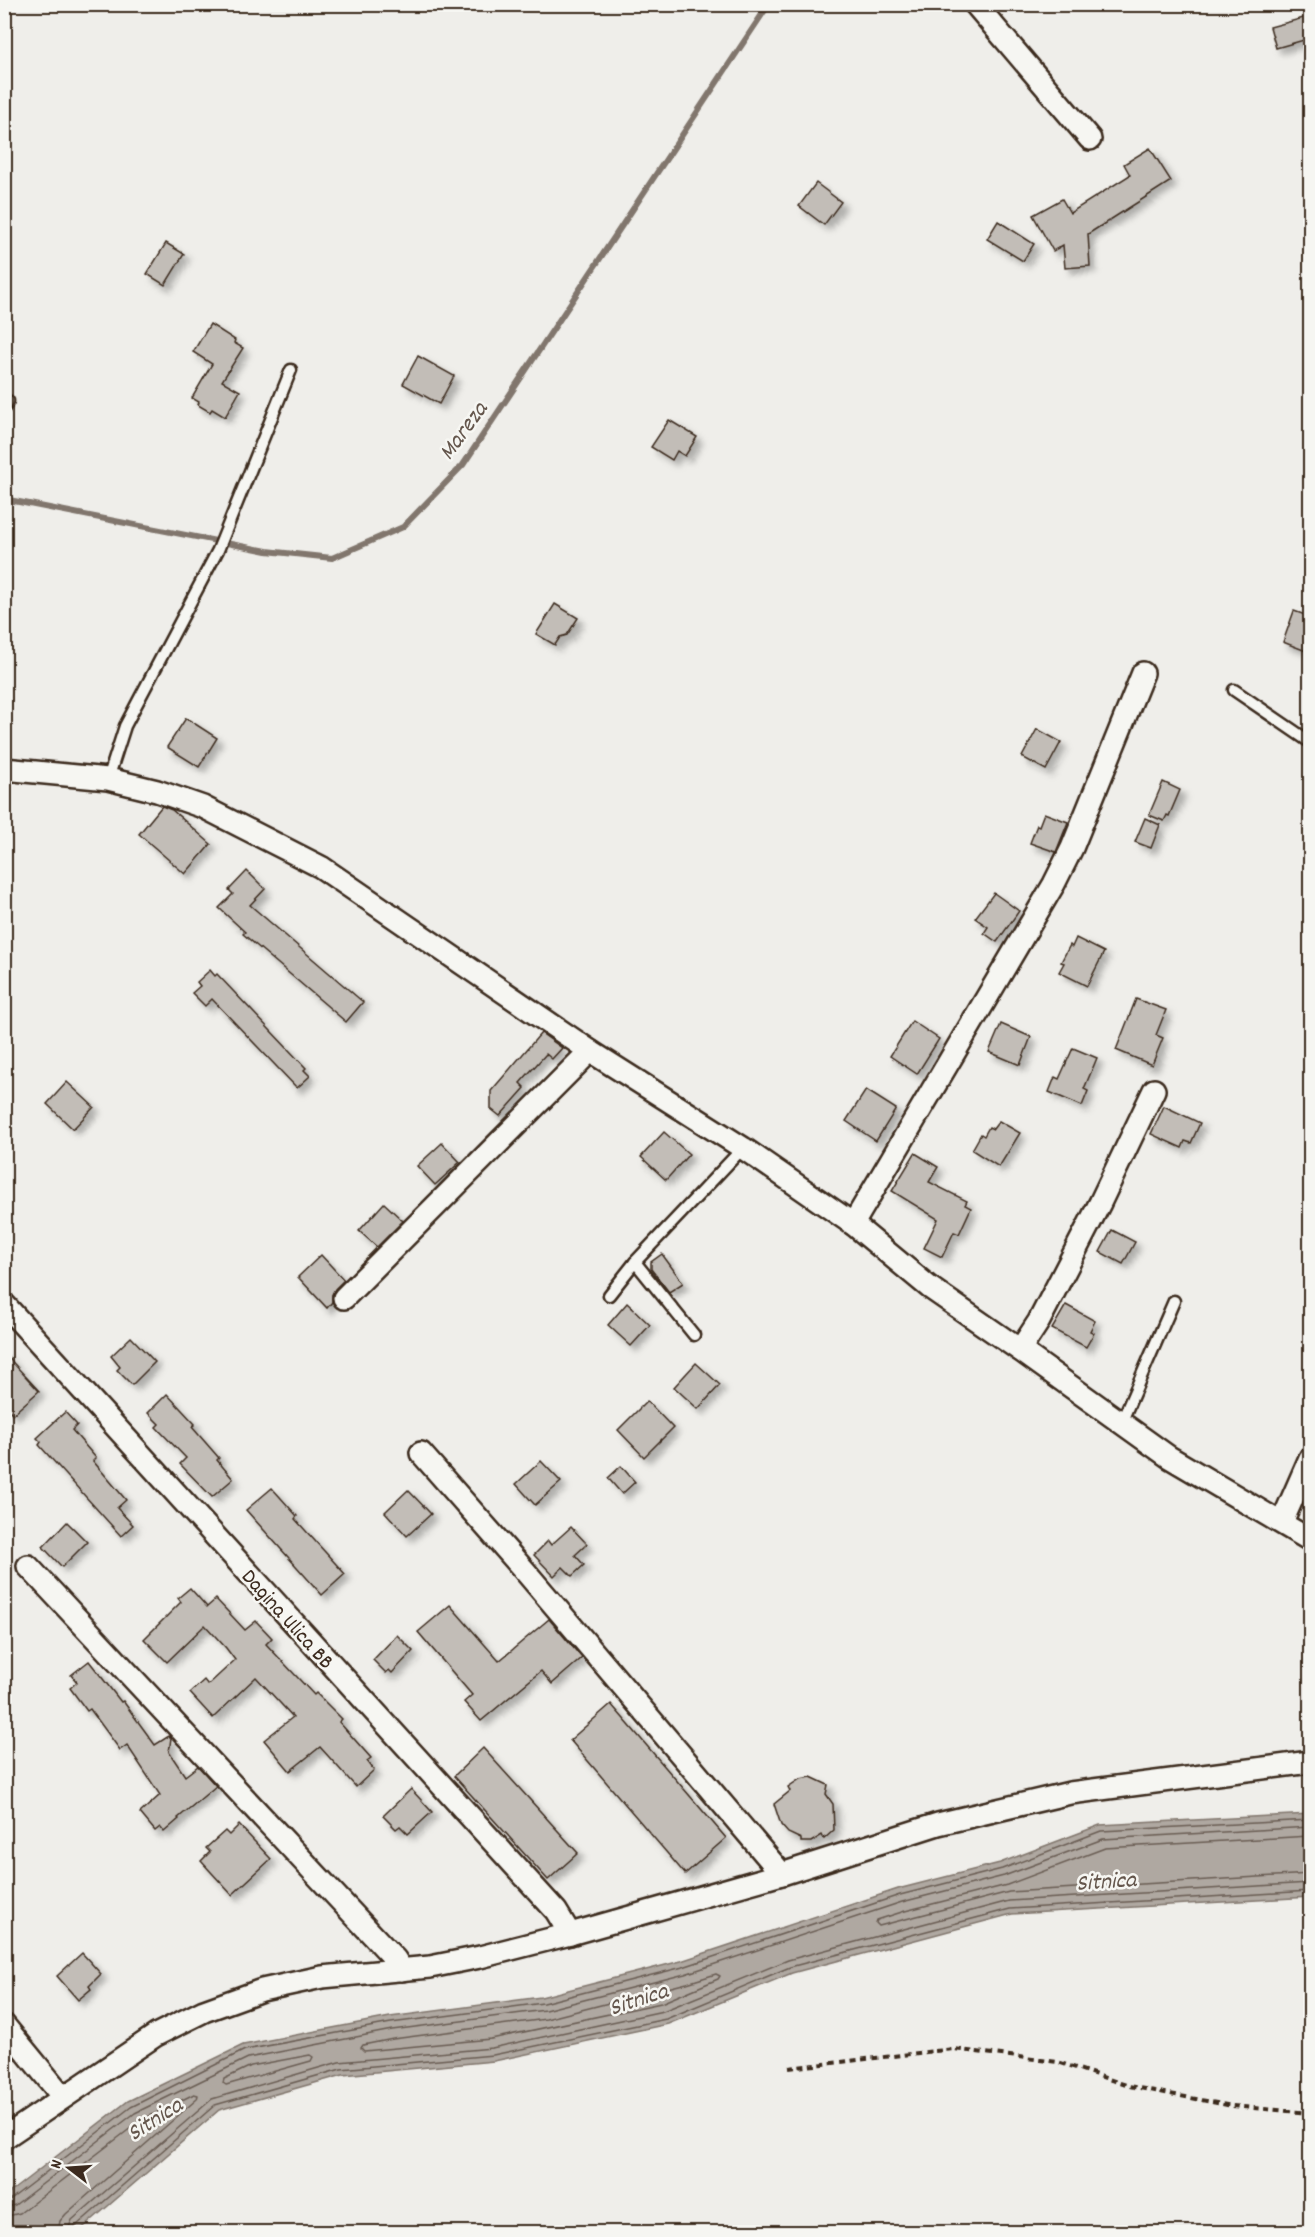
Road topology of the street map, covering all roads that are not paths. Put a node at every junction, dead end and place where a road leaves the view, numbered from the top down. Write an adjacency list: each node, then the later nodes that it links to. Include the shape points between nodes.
1 (975, 4): 2 (street)
2 (1090, 139)
3 (291, 370): 8 (lane, via 218,550 125,726)
4 (1143, 673): 12 (street, via 1054,884)
5 (1234, 690): 6 (lane)
6 (1311, 742)
7 (4, 769): 8 (street)
8 (108, 779): 9 (street, via 203,807 321,867)
9 (590, 1051): 11 (street); 15 (street)
10 (1154, 1090): 19 (street, via 1100,1203)
11 (743, 1148): 12 (street); 13 (lane)
12 (853, 1224): 19 (street, via 928,1287)
13 (635, 1262): 14 (lane); 18 (lane)
14 (609, 1294)
15 (344, 1298)
16 (1174, 1301): 20 (lane)
17 (4, 1304): 28 (street, Dagina Ulica BB, via 556,1911)
18 (694, 1335)
19 (1020, 1350): 20 (street)
20 (1121, 1423): 23 (street, via 1168,1457)
21 (421, 1453): 27 (street)
22 (1311, 1458): 23 (street)
23 (1282, 1522): 24 (street)
24 (1311, 1539)
25 (28, 1566): 29 (street)
26 (1311, 1762): 27 (street, via 1070,1793 938,1824)
27 (782, 1874): 28 (street)
28 (570, 1934): 29 (street, via 453,1963)
29 (402, 1970): 31 (street, via 303,1980 231,2000 170,2027)
30 (4, 2025): 31 (street)
31 (63, 2097): 32 (street)
32 (4, 2139)

